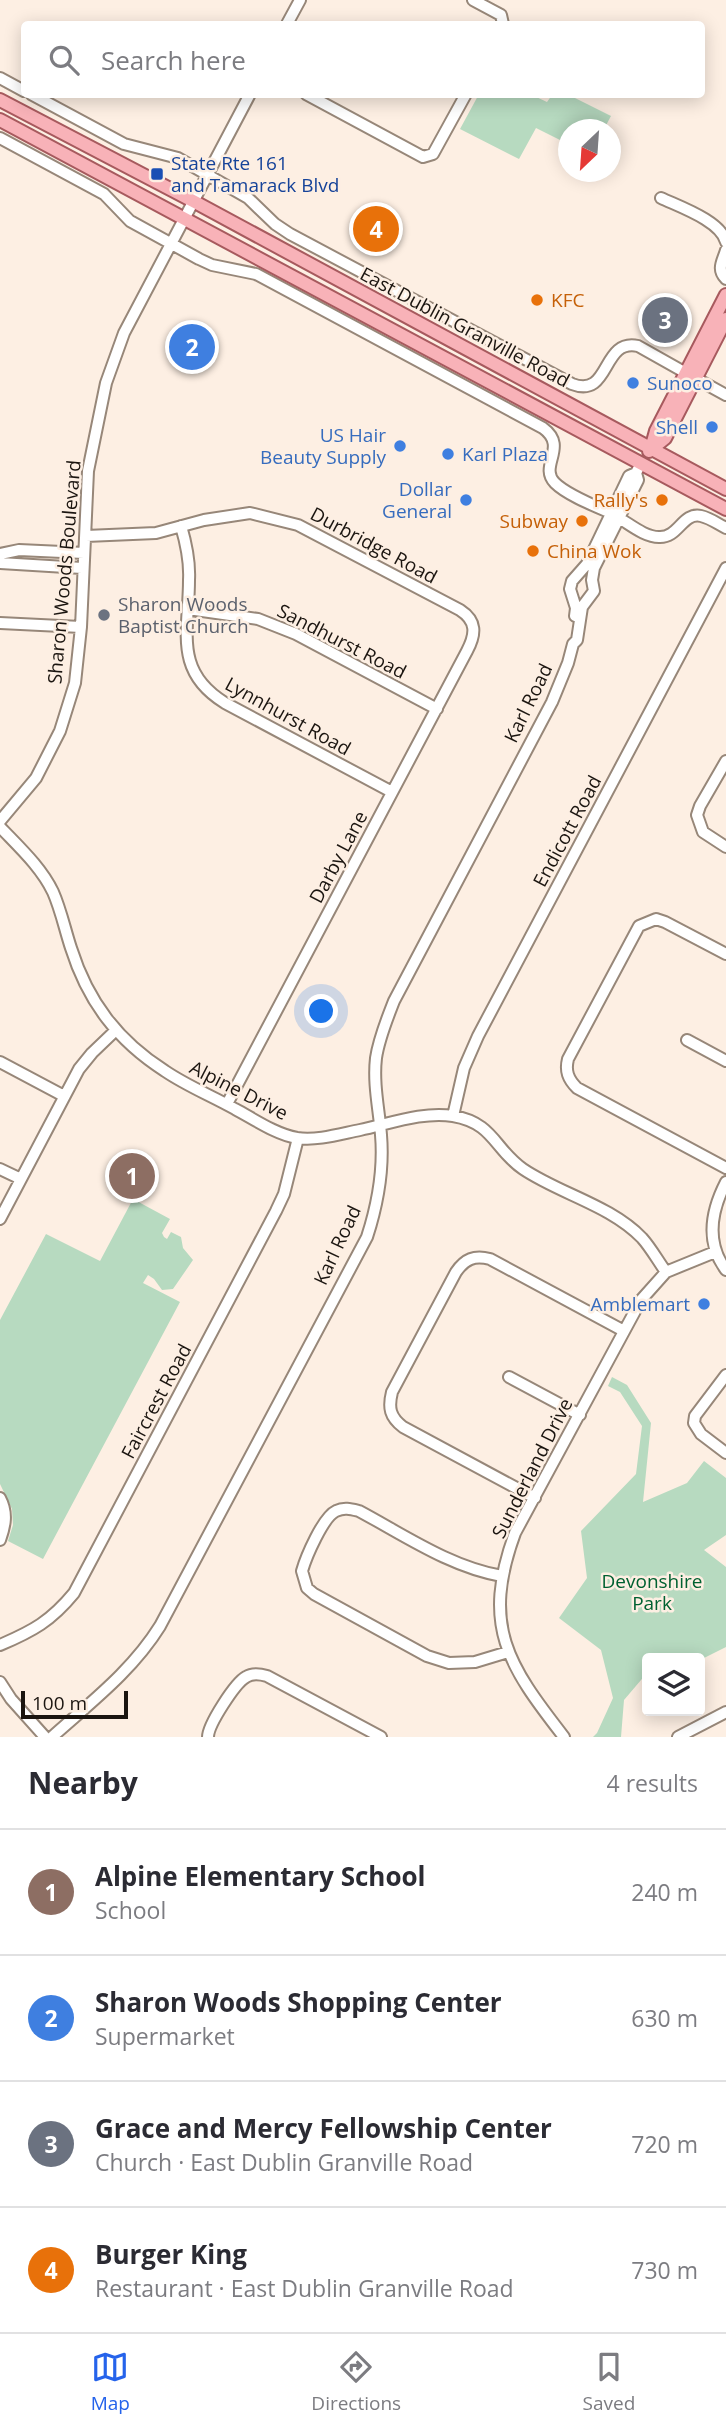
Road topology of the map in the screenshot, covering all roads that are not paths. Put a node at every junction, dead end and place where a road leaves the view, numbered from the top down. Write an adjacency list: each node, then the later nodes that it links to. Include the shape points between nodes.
1 (300, 0): 3 (street)
2 (473, 0): 4 (street, via 497,12)
3 (289, 21)
4 (502, 21)
5 (0, 78): 6 (street)
6 (21, 89)
7 (38, 98): 15 (street, East Dublin Granville Road, via 124,144 178,158)
8 (248, 98): 15 (street, Sharon Woods Boulevard)
9 (313, 98): 10 (street, via 417,155 429,156)
10 (464, 98)
11 (0, 100): 17 (main road, East Dublin Granville Road)
12 (0, 120): 13 (main road, East Dublin Granville Road)
13 (22, 132): 17 (main road, via 119,169 171,197); 18 (main road, East Dublin Granville Road)
14 (0, 138): 20 (street, via 104,194 130,221)
15 (207, 174): 17 (street, Sharon Woods Boulevard); 25 (street, East Dublin Granville Road, via 248,198 290,233 572,384 585,387 595,383 617,351 630,345)
16 (661, 198): 19 (street, via 716,226)
17 (193, 201): 18 (street, Sharon Woods Boulevard); 27 (main road, East Dublin Granville Road)
18 (184, 217): 20 (street, Sharon Woods Boulevard); 28 (main road, East Dublin Granville Road)
19 (726, 242)
20 (171, 244): 31 (street, via 212,265 256,274 543,428 555,444 550,471 556,484); 34 (street, Sharon Woods Boulevard, via 124,333 106,383 88,471)
21 (726, 250): 22 (street, via 720,268)
22 (726, 279)
23 (726, 295): 25 (main road)
24 (726, 319): 25 (main road)
25 (690, 375): 26 (street, East Dublin Granville Road); 27 (main road, via 656,431)
26 (726, 396)
27 (651, 449): 28 (main road); 29 (main road, East Dublin Granville Road)
28 (638, 468): 30 (main road, East Dublin Granville Road); 31 (street, via 638,480)
29 (726, 489)
30 (726, 509)
31 (615, 516): 33 (street, via 660,538 698,515); 40 (street); 41 (street)
32 (181, 526): 34 (street, Durbridge Road, via 156,533); 44 (street, Lynnhurst Road, via 190,578); 46 (street, Durbridge Road, via 250,513 298,524 460,610)
33 (726, 528)
34 (86, 536): 35 (street, Sharon Woods Boulevard)
35 (84, 553): 36 (street, via 19,550); 38 (street, Sharon Woods Boulevard)
36 (0, 554)
37 (0, 563): 38 (street)
38 (82, 568): 47 (street, Sharon Woods Boulevard)
39 (726, 568): 62 (street, Endicott Road, via 478,1036 464,1068)
40 (577, 576): 41 (street); 42 (street, via 570,585)
41 (592, 580): 43 (street, via 594,591)
42 (573, 596): 43 (street); 48 (street, Karl Road)
43 (587, 598): 48 (street, Karl Road)
44 (188, 609): 49 (street, Sandhurst Road, via 258,619 296,634); 51 (street, Lynnhurst Road, via 189,661 213,696)
45 (0, 623): 47 (street)
46 (473, 624): 49 (street, Darby Lane, via 473,641)
47 (81, 627): 52 (street, Sharon Woods Boulevard, via 75,683 60,731 36,778)
48 (573, 644): 63 (street, Karl Road, via 552,702 394,1001 376,1058)
49 (437, 709): 51 (street, Darby Lane)
50 (726, 761): 54 (street, via 697,815 703,832)
51 (393, 792): 61 (street, Darby Lane)
52 (0, 821)
53 (0, 827): 56 (street, Alpine Drive, via 53,892 89,992)
54 (726, 847)
55 (726, 954): 66 (street, via 666,922 646,922 635,932 600,996 568,1059 567,1074 577,1088)
56 (115, 1031): 60 (street, via 79,1069); 61 (street, Alpine Drive, via 167,1073)
57 (687, 1040): 58 (street)
58 (726, 1061)
59 (0, 1062): 60 (street)
60 (64, 1096): 67 (street)
61 (227, 1104): 64 (street, Alpine Drive)
62 (453, 1116): 63 (street, Alpine Drive, via 426,1115); 72 (street, Alpine Drive, via 489,1131 523,1168 624,1223 642,1238)
63 (380, 1126): 64 (street, Alpine Drive); 87 (street, Karl Road, via 381,1184 367,1237 166,1615 124,1674)
64 (298, 1138): 82 (street, Faircrest Road, via 276,1212 74,1593 47,1622)
65 (0, 1168): 67 (street)
66 (726, 1168)
67 (21, 1180): 69 (street)
68 (726, 1182): 70 (street, via 711,1228)
69 (0, 1219)
70 (715, 1252): 71 (street); 72 (street, Sunderland Drive)
71 (726, 1269)
72 (666, 1272): 73 (street, Sunderland Drive, via 641,1300)
73 (624, 1331): 76 (street, Sunderland Drive); 78 (street, via 480,1256 461,1264 392,1392 390,1412 403,1427)
74 (726, 1375): 77 (street, via 695,1416 695,1426)
75 (509, 1377): 76 (street)
76 (580, 1415): 78 (street, Sunderland Drive)
77 (726, 1452)
78 (535, 1498): 81 (street, Sunderland Drive, via 515,1533)
79 (2, 1502): 80 (street, via 5,1523)
80 (0, 1540)
81 (502, 1576): 83 (street, Sunderland Drive, via 500,1618); 83 (street, via 457,1564 348,1508 326,1520 302,1571 314,1594 427,1656 450,1663 475,1662)
82 (0, 1645)
83 (508, 1652): 90 (street, Sunderland Drive, via 517,1674)
84 (0, 1682): 86 (street)
85 (726, 1713): 91 (street)
86 (45, 1737)
87 (52, 1737)
88 (208, 1737): 89 (street, via 240,1682 250,1675 267,1676)
89 (381, 1737)
90 (564, 1737)
91 (678, 1737)

